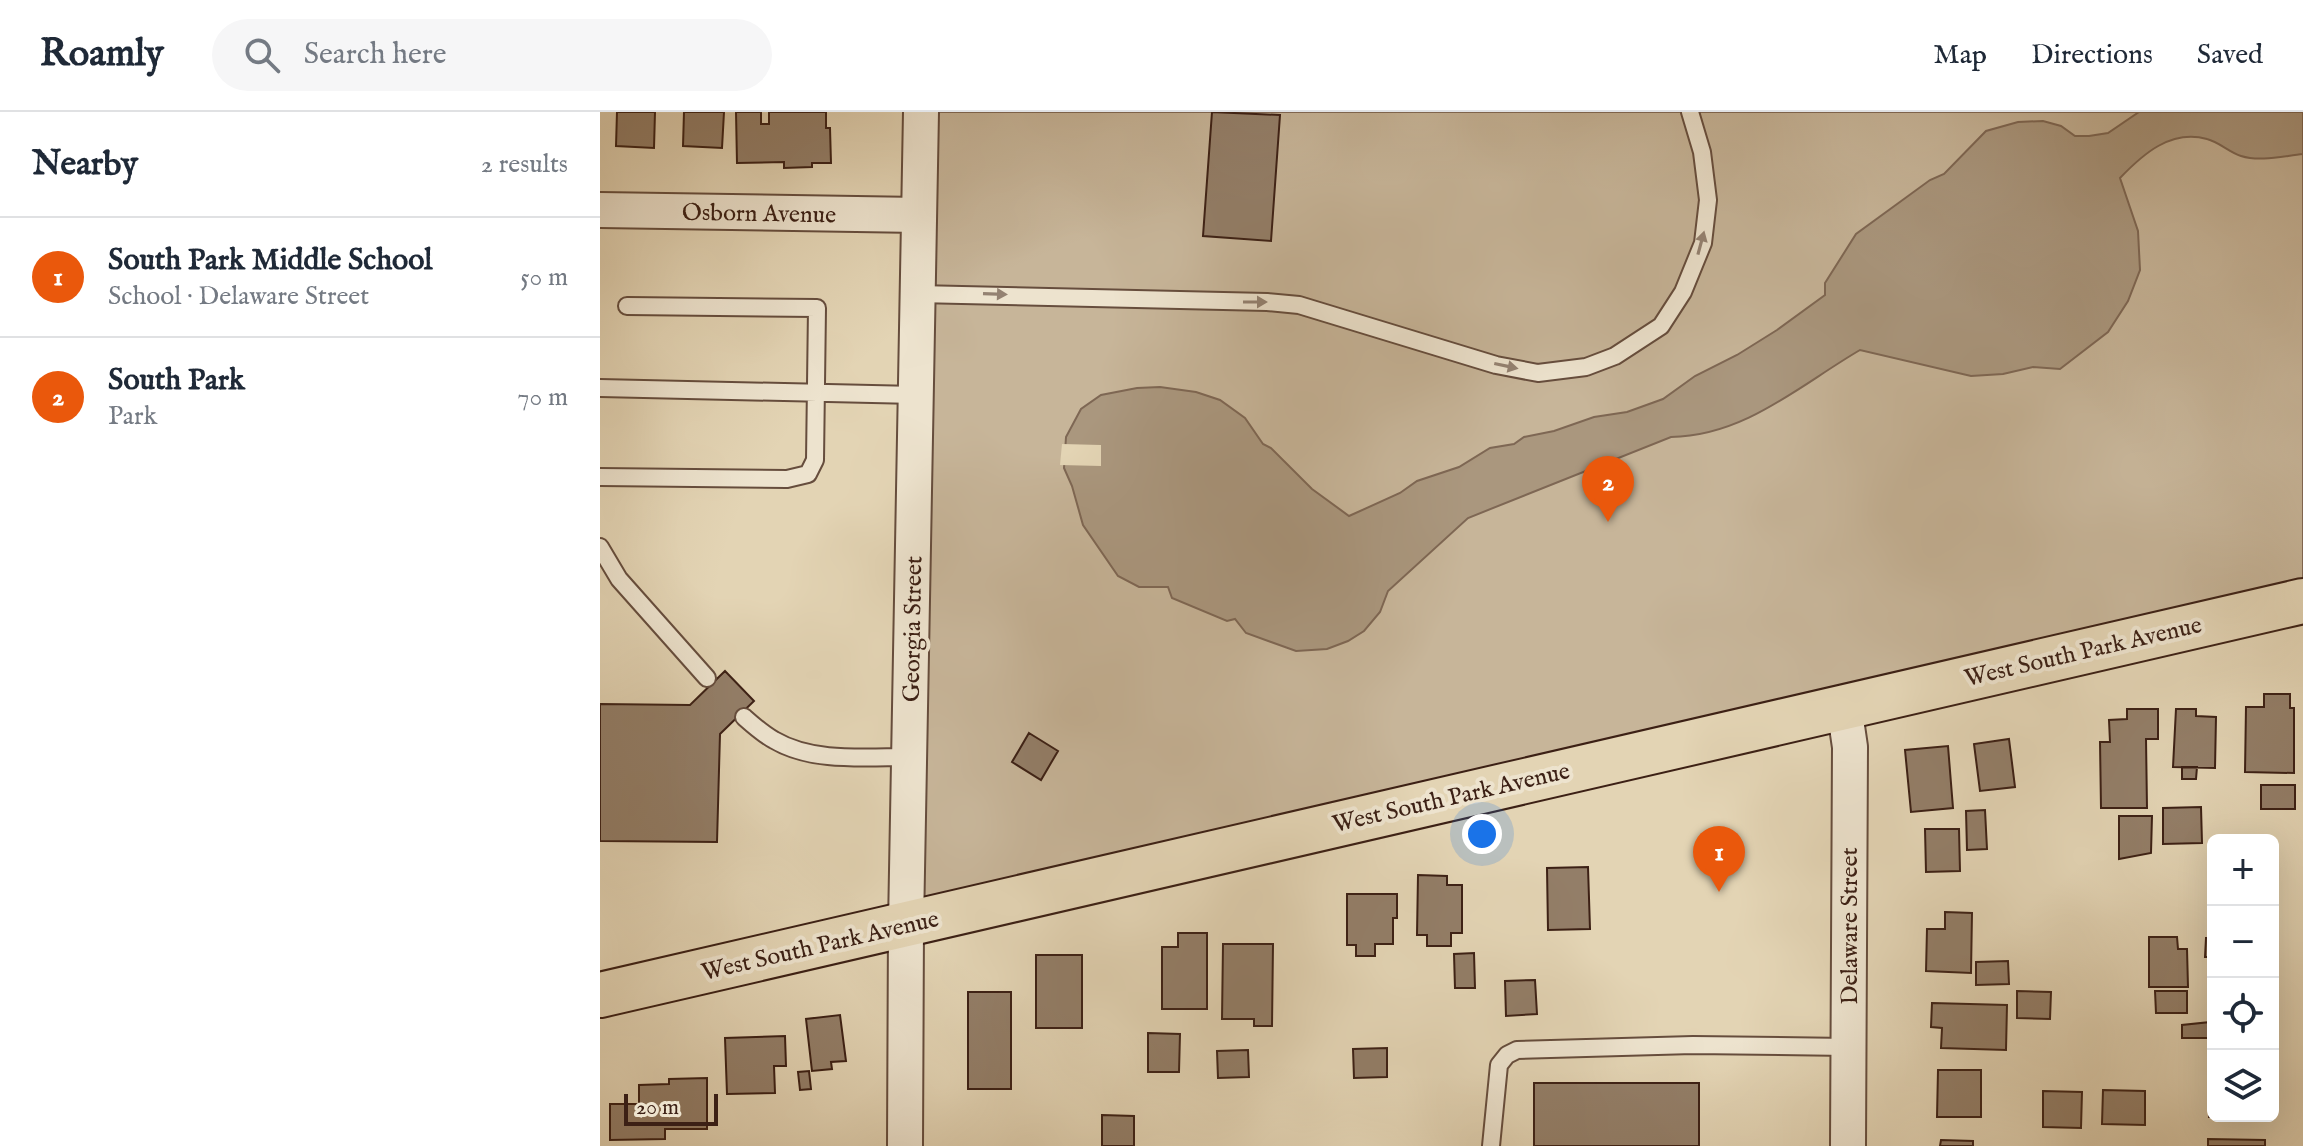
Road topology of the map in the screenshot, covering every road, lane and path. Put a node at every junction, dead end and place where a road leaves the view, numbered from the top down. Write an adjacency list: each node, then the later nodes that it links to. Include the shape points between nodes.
1 (921, 112): 4 (street, Georgia Street)
2 (1690, 112): 5 (lane, one-way to 2, via 1299,305 1496,365 1538,373 1586,367 1615,356 1661,326 1683,292 1703,243 1708,200)
3 (600, 210): 4 (street, Osborn Avenue)
4 (919, 215): 5 (street, Georgia Street)
5 (917, 294): 9 (street, Georgia Street)
6 (627, 306): 8 (lane, via 817,308)
7 (600, 388): 8 (lane)
8 (816, 392): 9 (lane); 10 (lane, via 815,460 808,474 787,479)
9 (916, 395): 16 (street, Georgia Street)
10 (600, 477)
11 (600, 547): 13 (lane, via 619,579)
12 (2303, 601): 14 (main road, West South Park Avenue)
13 (707, 678)
14 (1844, 706): 17 (main road, West South Park Avenue); 19 (street, Delaware Street, via 1850,747)
15 (744, 717): 16 (lane, via 772,740 801,752)
16 (910, 757): 17 (street, Georgia Street)
17 (906, 925): 18 (main road, West South Park Avenue); 20 (street, Georgia Street)
18 (600, 995)
19 (1848, 1047): 21 (lane, via 1517,1050 1499,1065); 22 (street, Delaware Street)
20 (905, 1146)
21 (1491, 1146)
22 (1848, 1146)

